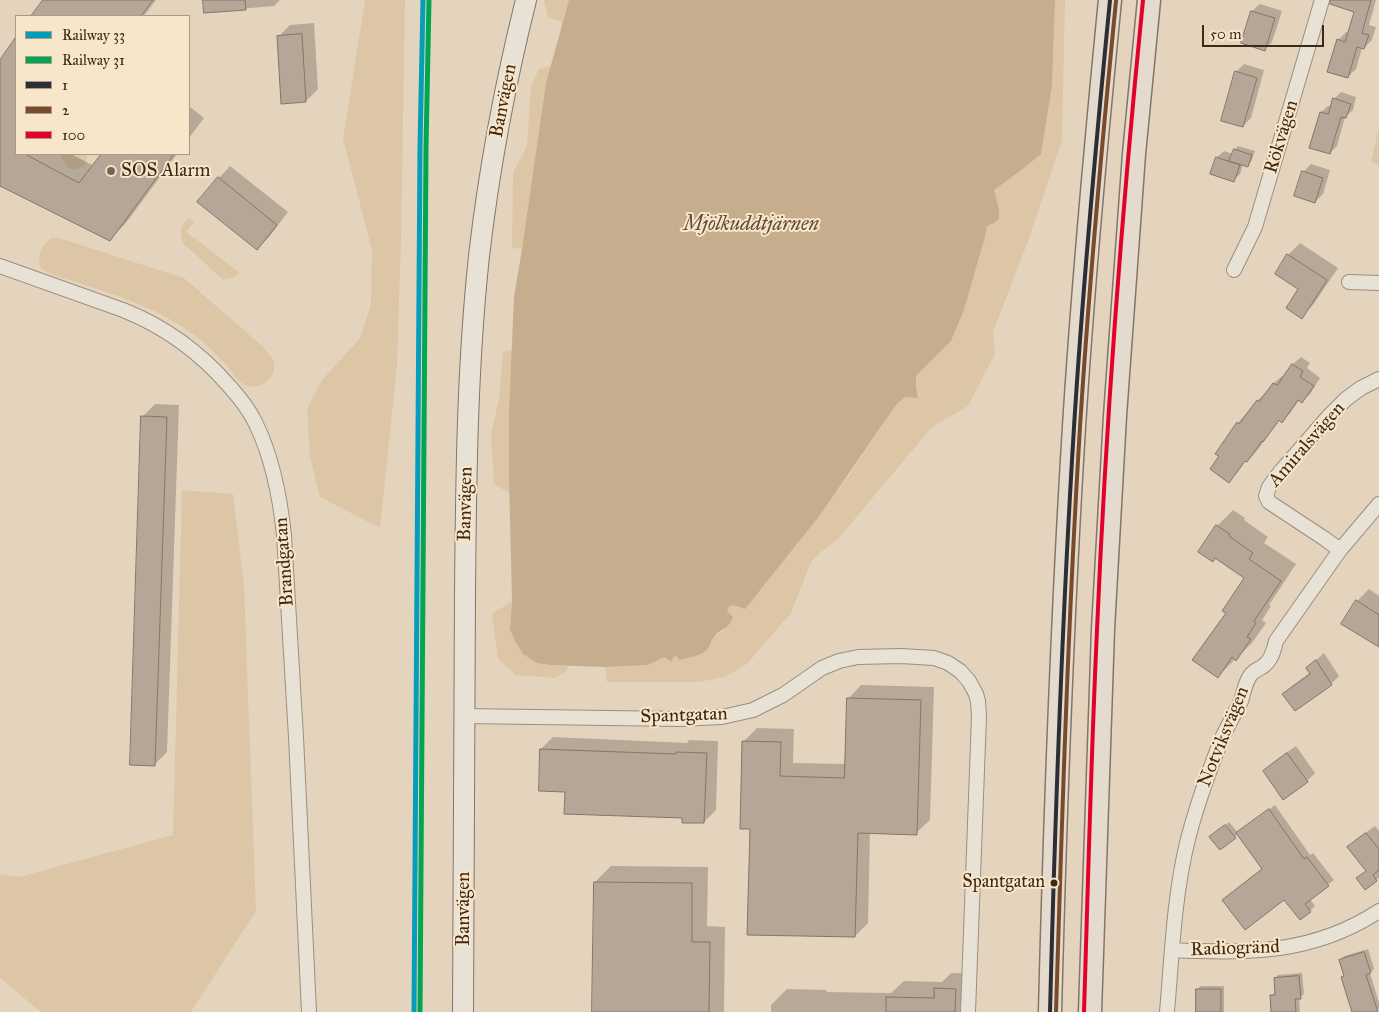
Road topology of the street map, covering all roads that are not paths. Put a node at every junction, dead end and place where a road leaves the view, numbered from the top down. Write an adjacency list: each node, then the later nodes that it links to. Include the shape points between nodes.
1 (526, 0): 12 (street, Banvägen, via 490,176 473,325 466,490)
2 (1110, 0): 18 (main road, via 1074,428)
3 (1149, 0): 19 (main road, via 1134,154 1103,629)
4 (1322, 0): 6 (street, Rökvägen, via 1255,227)
5 (0, 266): 15 (street, Brandgatan, via 123,310 172,334 216,371 256,424 275,476 284,535)
6 (1234, 270)
7 (1349, 282): 8 (street)
8 (1379, 283)
9 (1379, 379): 11 (street, Amiralsvägen, via 1346,399 1328,417 1267,491 1269,502)
10 (1379, 504): 11 (street, Notviksvägen)
11 (1340, 550): 14 (street, Notviksvägen, via 1276,641 1270,659 1249,676 1224,734 1204,784 1188,840)
12 (464, 716): 16 (street, Banvägen); 17 (street, Spantgatan, via 722,717 753,710 839,661 901,656 934,658 948,663 969,681 978,701 979,716)
13 (1379, 911): 14 (street, Radiogränd, via 1344,930 1286,948 1256,952)
14 (1172, 950): 20 (street, Notviksvägen)
15 (309, 1012)
16 (463, 1012)
17 (968, 1012)
18 (1050, 1012)
19 (1090, 1012)
20 (1168, 1012)

